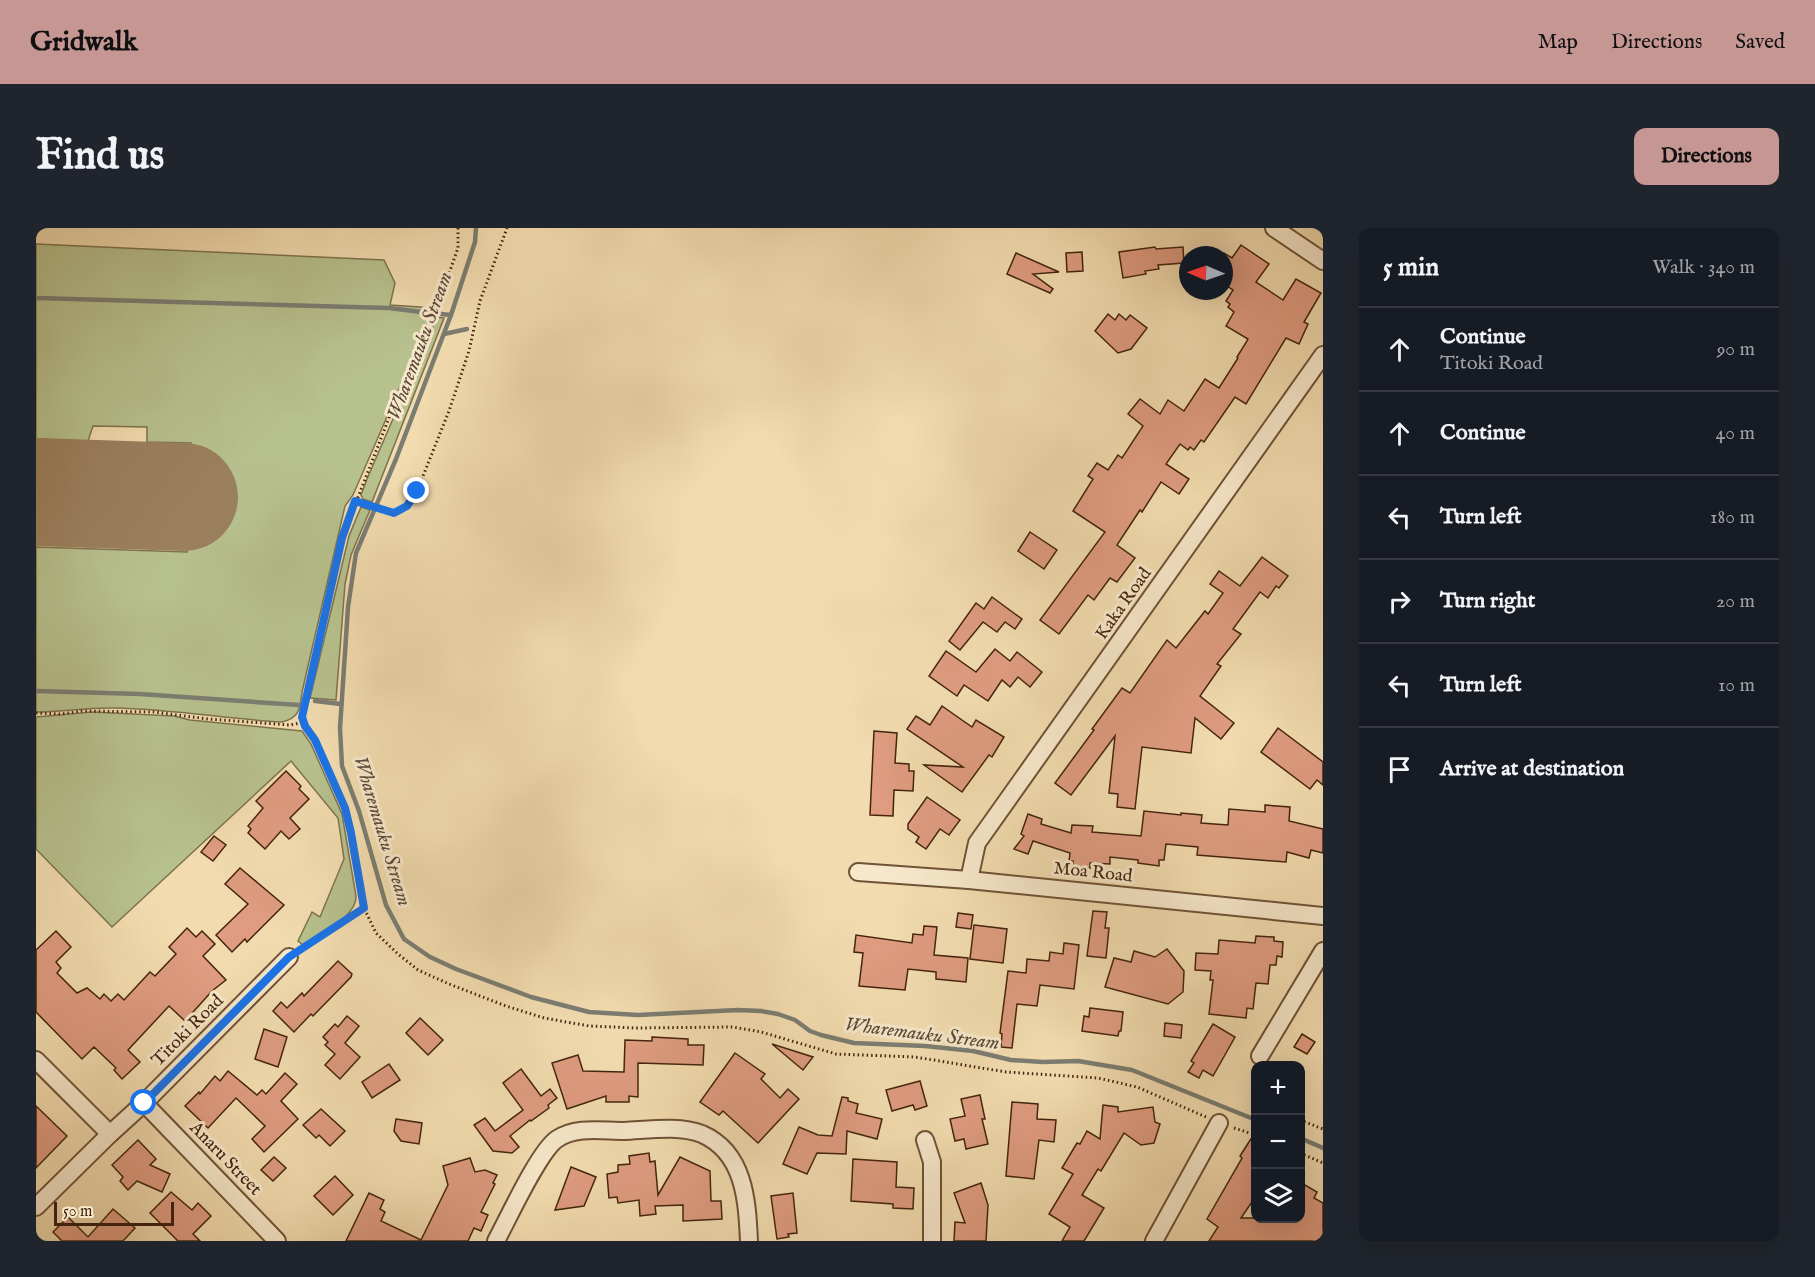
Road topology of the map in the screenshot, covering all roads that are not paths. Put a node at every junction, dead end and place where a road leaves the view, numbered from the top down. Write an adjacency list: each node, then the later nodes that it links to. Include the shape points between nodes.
1 (1274, 228): 2 (street)
2 (1323, 261)
3 (1323, 355): 5 (street, Kaka Road, via 977,843)
4 (858, 872): 5 (street, Moa Road)
5 (969, 880): 6 (street, Moa Road)
6 (1323, 916)
7 (1323, 951): 9 (street)
8 (289, 957): 11 (street, Titoki Road)
9 (1260, 1056)
10 (36, 1060): 13 (street)
11 (144, 1103): 13 (street, Titoki Road); 16 (street, Anaru Street)
12 (1219, 1123): 20 (street)
13 (110, 1134): 15 (street, Titoki Road)
14 (925, 1140): 19 (street, via 932,1162)
15 (36, 1207)
16 (277, 1241)
17 (496, 1241): 18 (street, via 525,1185 555,1140 573,1131 679,1130 702,1134 737,1167 747,1197)
18 (749, 1241)
19 (932, 1241)
20 (1154, 1241)

